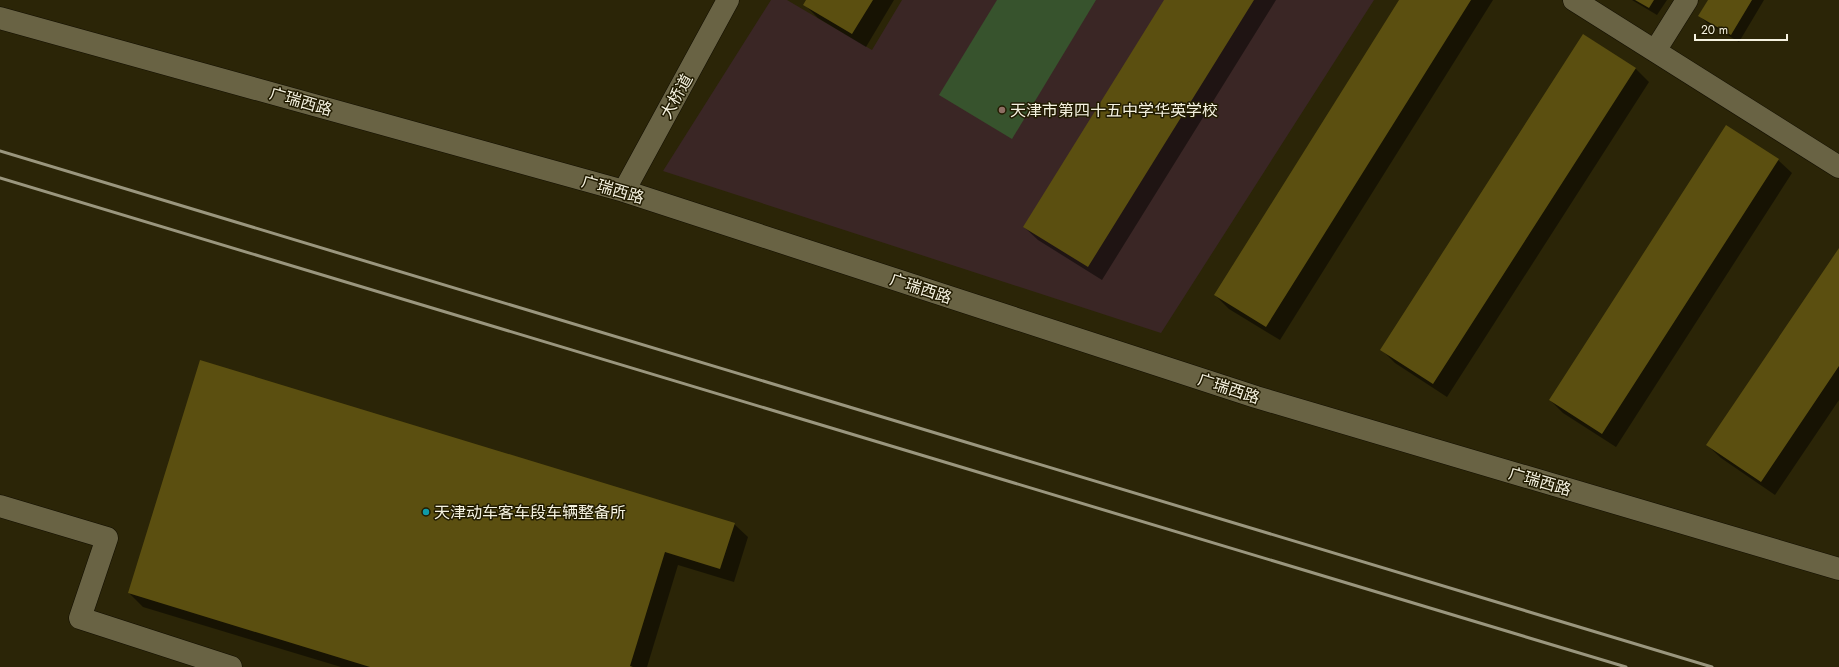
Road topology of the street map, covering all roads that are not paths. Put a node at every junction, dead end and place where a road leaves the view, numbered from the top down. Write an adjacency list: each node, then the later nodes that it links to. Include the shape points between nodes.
1 (728, 0): 7 (street, 大桥道)
2 (1574, 0): 5 (street)
3 (1687, 0): 5 (street)
4 (0, 18): 7 (street, 广瑞西路)
5 (1655, 51): 6 (street)
6 (1839, 167)
7 (624, 191): 9 (street, 广瑞西路, via 1256,397)
8 (0, 506): 10 (street, via 107,538 80,618)
9 (1839, 569)
10 (231, 667)

